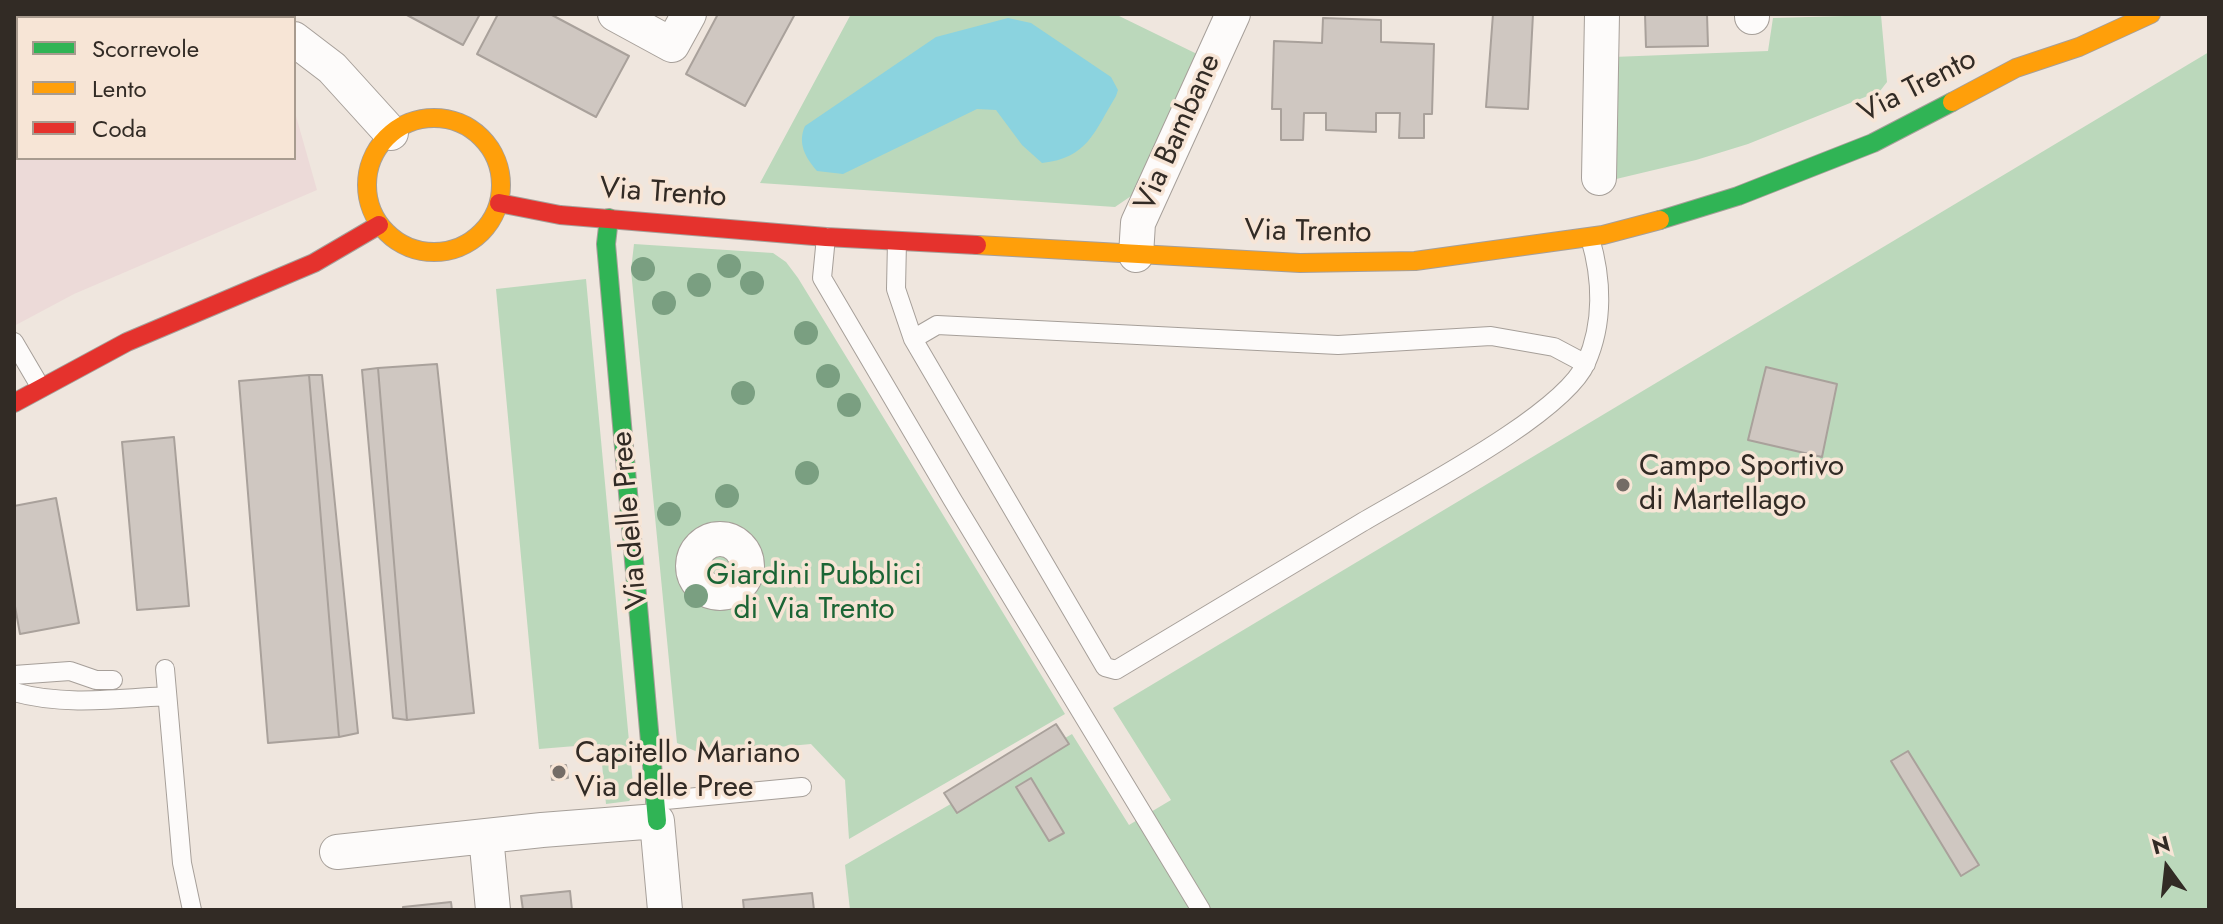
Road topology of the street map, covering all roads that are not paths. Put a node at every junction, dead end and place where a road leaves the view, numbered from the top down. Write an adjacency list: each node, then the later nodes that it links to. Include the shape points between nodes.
1 (615, 14): 2 (street, via 672,45)
2 (689, 14)
3 (1233, 14): 17 (street, Via Bambane, via 1138,223)
4 (1602, 14): 10 (street)
5 (2151, 14): 8 (street, Via Trento)
6 (2045, 40): 8 (street)
7 (296, 41): 9 (street, via 332,68)
8 (2016, 68): 14 (street, Via Trento, via 1823,164 1641,226)
9 (391, 133): 11 (street, via 431,118 471,129 498,162); 13 (street, via 368,171 369,204)
10 (1599, 178)
11 (499, 203): 12 (street, Via Trento); 13 (street, via 482,232 446,251 405,246)
12 (609, 218): 15 (street, Via Trento); 29 (street, Via delle Pree, via 606,244)
13 (379, 225): 21 (street, via 314,263 127,342)
14 (1589, 235): 17 (street, Via Trento, via 1415,261 1300,263); 20 (lane, via 1600,286)
15 (826, 237): 16 (street, Via Trento); 35 (lane, via 822,278)
16 (897, 241): 17 (street, Via Trento); 18 (lane, via 896,289)
17 (1136, 255)
18 (913, 339): 20 (lane, via 937,325 1338,345 1491,336 1554,347); 20 (lane, via 1105,667 1116,670 1528,422 1559,398)
19 (14, 342): 21 (lane)
20 (1586, 364)
21 (41, 388): 22 (street)
22 (14, 403)
23 (165, 669): 27 (lane)
24 (14, 675): 25 (lane, via 70,671)
25 (113, 680)
26 (14, 692): 27 (lane, via 84,700)
27 (166, 696): 32 (lane, via 182,863)
28 (802, 787): 29 (lane)
29 (656, 811): 30 (street); 34 (street, Via delle Pree)
30 (486, 836): 31 (street); 33 (street)
31 (337, 852)
32 (192, 910)
33 (493, 910)
34 (665, 910)
35 (1201, 910)

